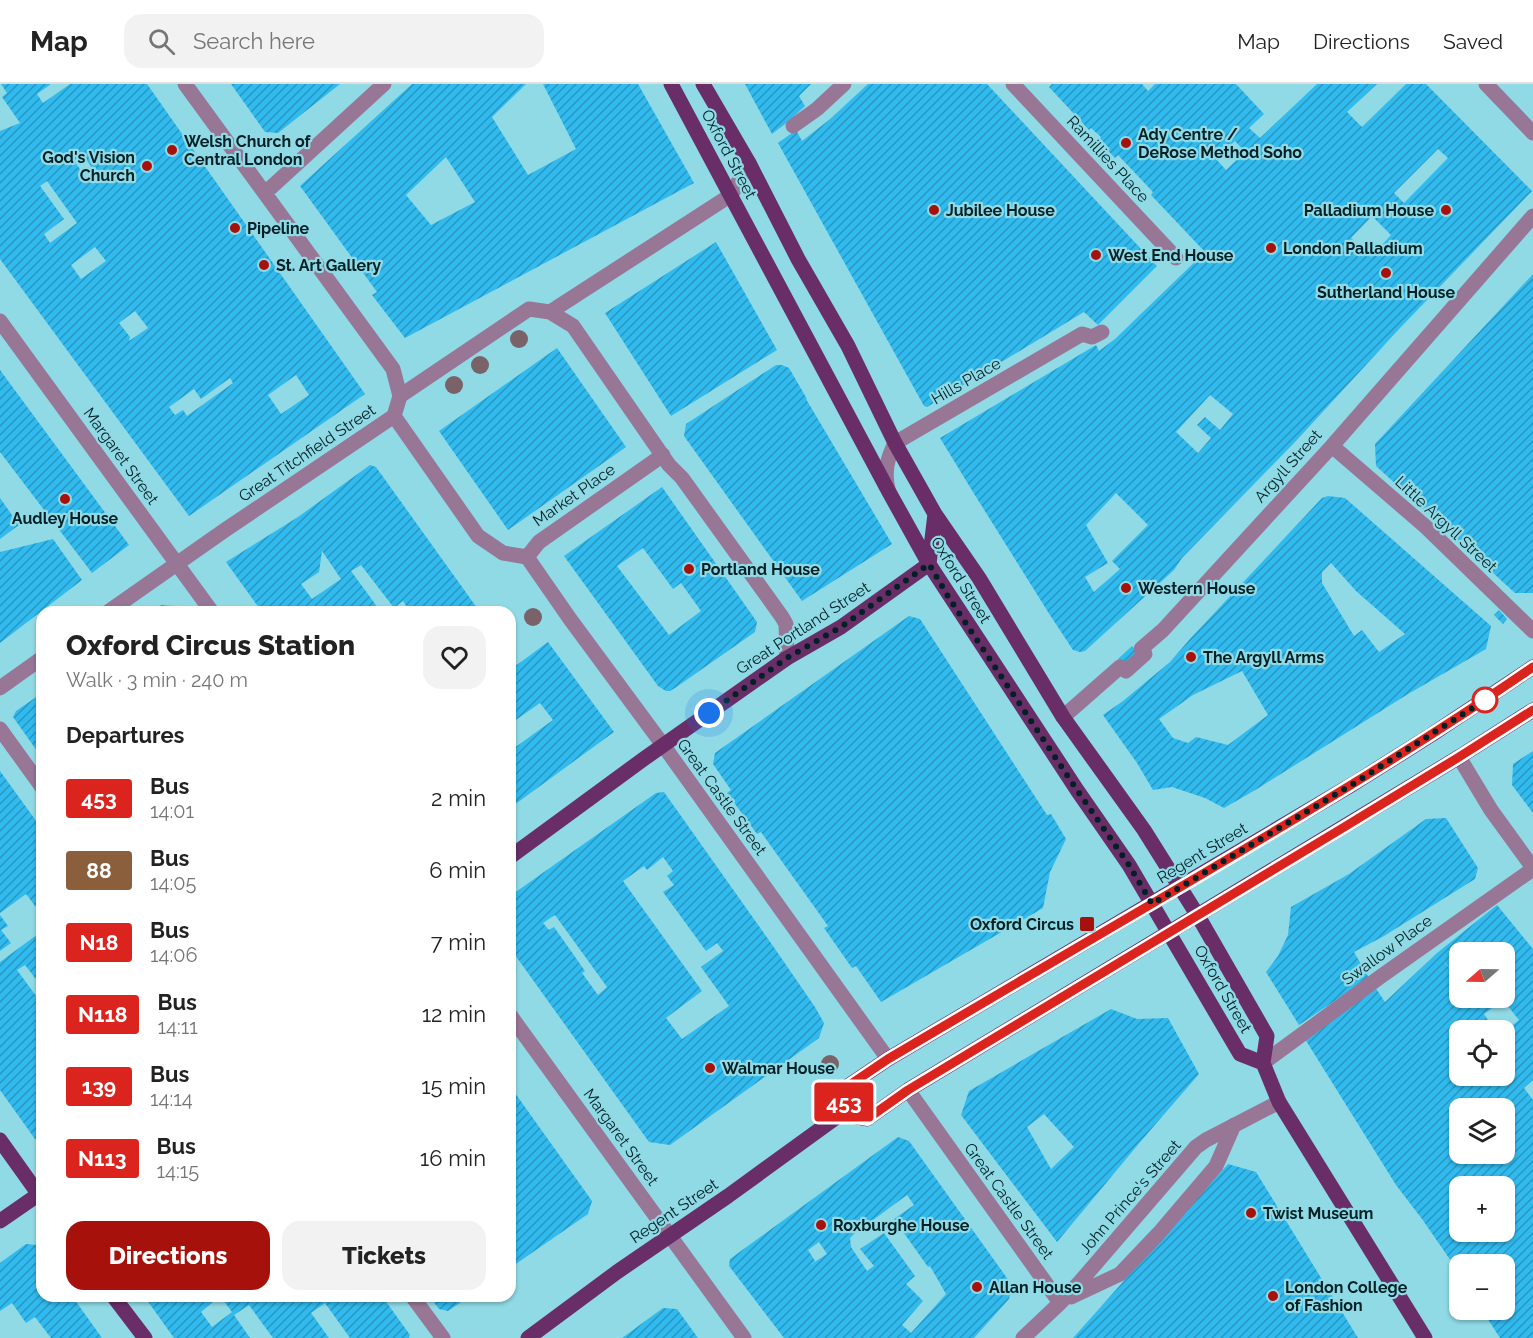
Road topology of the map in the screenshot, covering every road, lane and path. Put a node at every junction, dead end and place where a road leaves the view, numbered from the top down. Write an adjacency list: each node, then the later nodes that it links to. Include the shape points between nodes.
1 (185, 84): 11 (street)
2 (384, 84): 11 (street)
3 (671, 84): 12 (main road, Oxford Street)
4 (703, 84): 10 (main road, Oxford Street)
5 (844, 84): 8 (street)
6 (1013, 84): 14 (street, Ramillies Place)
7 (1486, 84): 9 (street)
8 (792, 126)
9 (1533, 134)
10 (749, 163): 12 (street); 20 (main road, Oxford Street, via 848,346)
11 (265, 193): 18 (street, via 393,369)
12 (731, 195): 15 (street); 23 (main road, Oxford Street)
13 (1533, 216): 21 (street, Argyll Street)
14 (1176, 258)
15 (550, 312): 18 (street, via 530,309); 22 (street, via 573,326)
16 (0, 321): 26 (street, Margaret Street)
17 (1102, 332): 20 (street, Hills Place, via 1092,337 1082,334)
18 (400, 396): 19 (street, Great Titchfield Street)
19 (394, 416): 25 (street, via 478,536 502,553); 26 (street, Great Titchfield Street)
20 (895, 443): 23 (street, via 886,466); 24 (main road, Oxford Street)
21 (1332, 446): 30 (street, Little Argyll Street, via 1426,527); 36 (street, Argyll Street, via 1163,630 1141,649 1145,654 1126,671 1120,667)
22 (663, 455): 25 (street, Market Place, via 539,542); 31 (street, via 782,617 786,624)
23 (889, 492): 27 (main road, Oxford Street)
24 (934, 514): 27 (main road); 36 (main road, Oxford Street, via 979,579)
25 (527, 557): 38 (street, Great Castle Street)
26 (177, 563): 28 (street, Great Titchfield Street); 29 (street, Margaret Street)
27 (929, 564): 31 (main road, Great Portland Street, via 841,627); 44 (main road, Oxford Street)
28 (116, 606)
29 (208, 606)
30 (1533, 631)
31 (787, 658): 38 (main road, Great Portland Street)
32 (36, 662): 34 (street)
33 (1533, 667): 43 (main road, Regent Street, via 1363,778)
34 (0, 688)
35 (1533, 710): 39 (main road)
36 (1063, 717): 43 (main road, Oxford Street)
37 (0, 729): 40 (street)
38 (663, 745): 41 (main road, Great Portland Street); 48 (street, Great Castle Street)
39 (1459, 757): 42 (street); 45 (main road)
40 (36, 779)
41 (516, 853)
42 (1533, 869): 49 (street, Swallow Place)
43 (1180, 887): 44 (main road, Regent Street); 45 (main road, Oxford Street)
44 (1152, 904): 46 (main road, Oxford Street); 48 (main road, Regent Street)
45 (1198, 916): 46 (main road); 49 (main road, Oxford Street, via 1267,1036)
46 (1169, 933): 49 (main road, Oxford Street, via 1240,1054); 50 (main road)
47 (516, 1023): 58 (street, Margaret Street)
48 (888, 1059): 52 (main road, Regent Street, via 848,1086)
49 (1263, 1063): 51 (main road, Oxford Street)
50 (908, 1090): 52 (main road, via 867,1119); 61 (street, Great Castle Street)
51 (1279, 1102): 53 (street, John Prince's Street); 67 (main road, Oxford Street)
52 (841, 1114): 58 (main road, Regent Street)
53 (1234, 1125): 61 (street, John Prince's Street, via 1196,1147); 61 (street, John Prince's Street, via 1216,1166 1120,1274)
54 (0, 1140): 55 (main road)
55 (36, 1188)
56 (36, 1198): 57 (main road)
57 (0, 1221)
58 (670, 1235): 64 (main road, Regent Street); 65 (street, Margaret Street)
59 (118, 1302): 62 (main road)
60 (416, 1302): 63 (street)
61 (1060, 1303): 66 (street, John Prince's Street)
62 (145, 1338)
63 (443, 1338)
64 (528, 1338)
65 (744, 1338)
66 (1023, 1338)
67 (1425, 1338)

